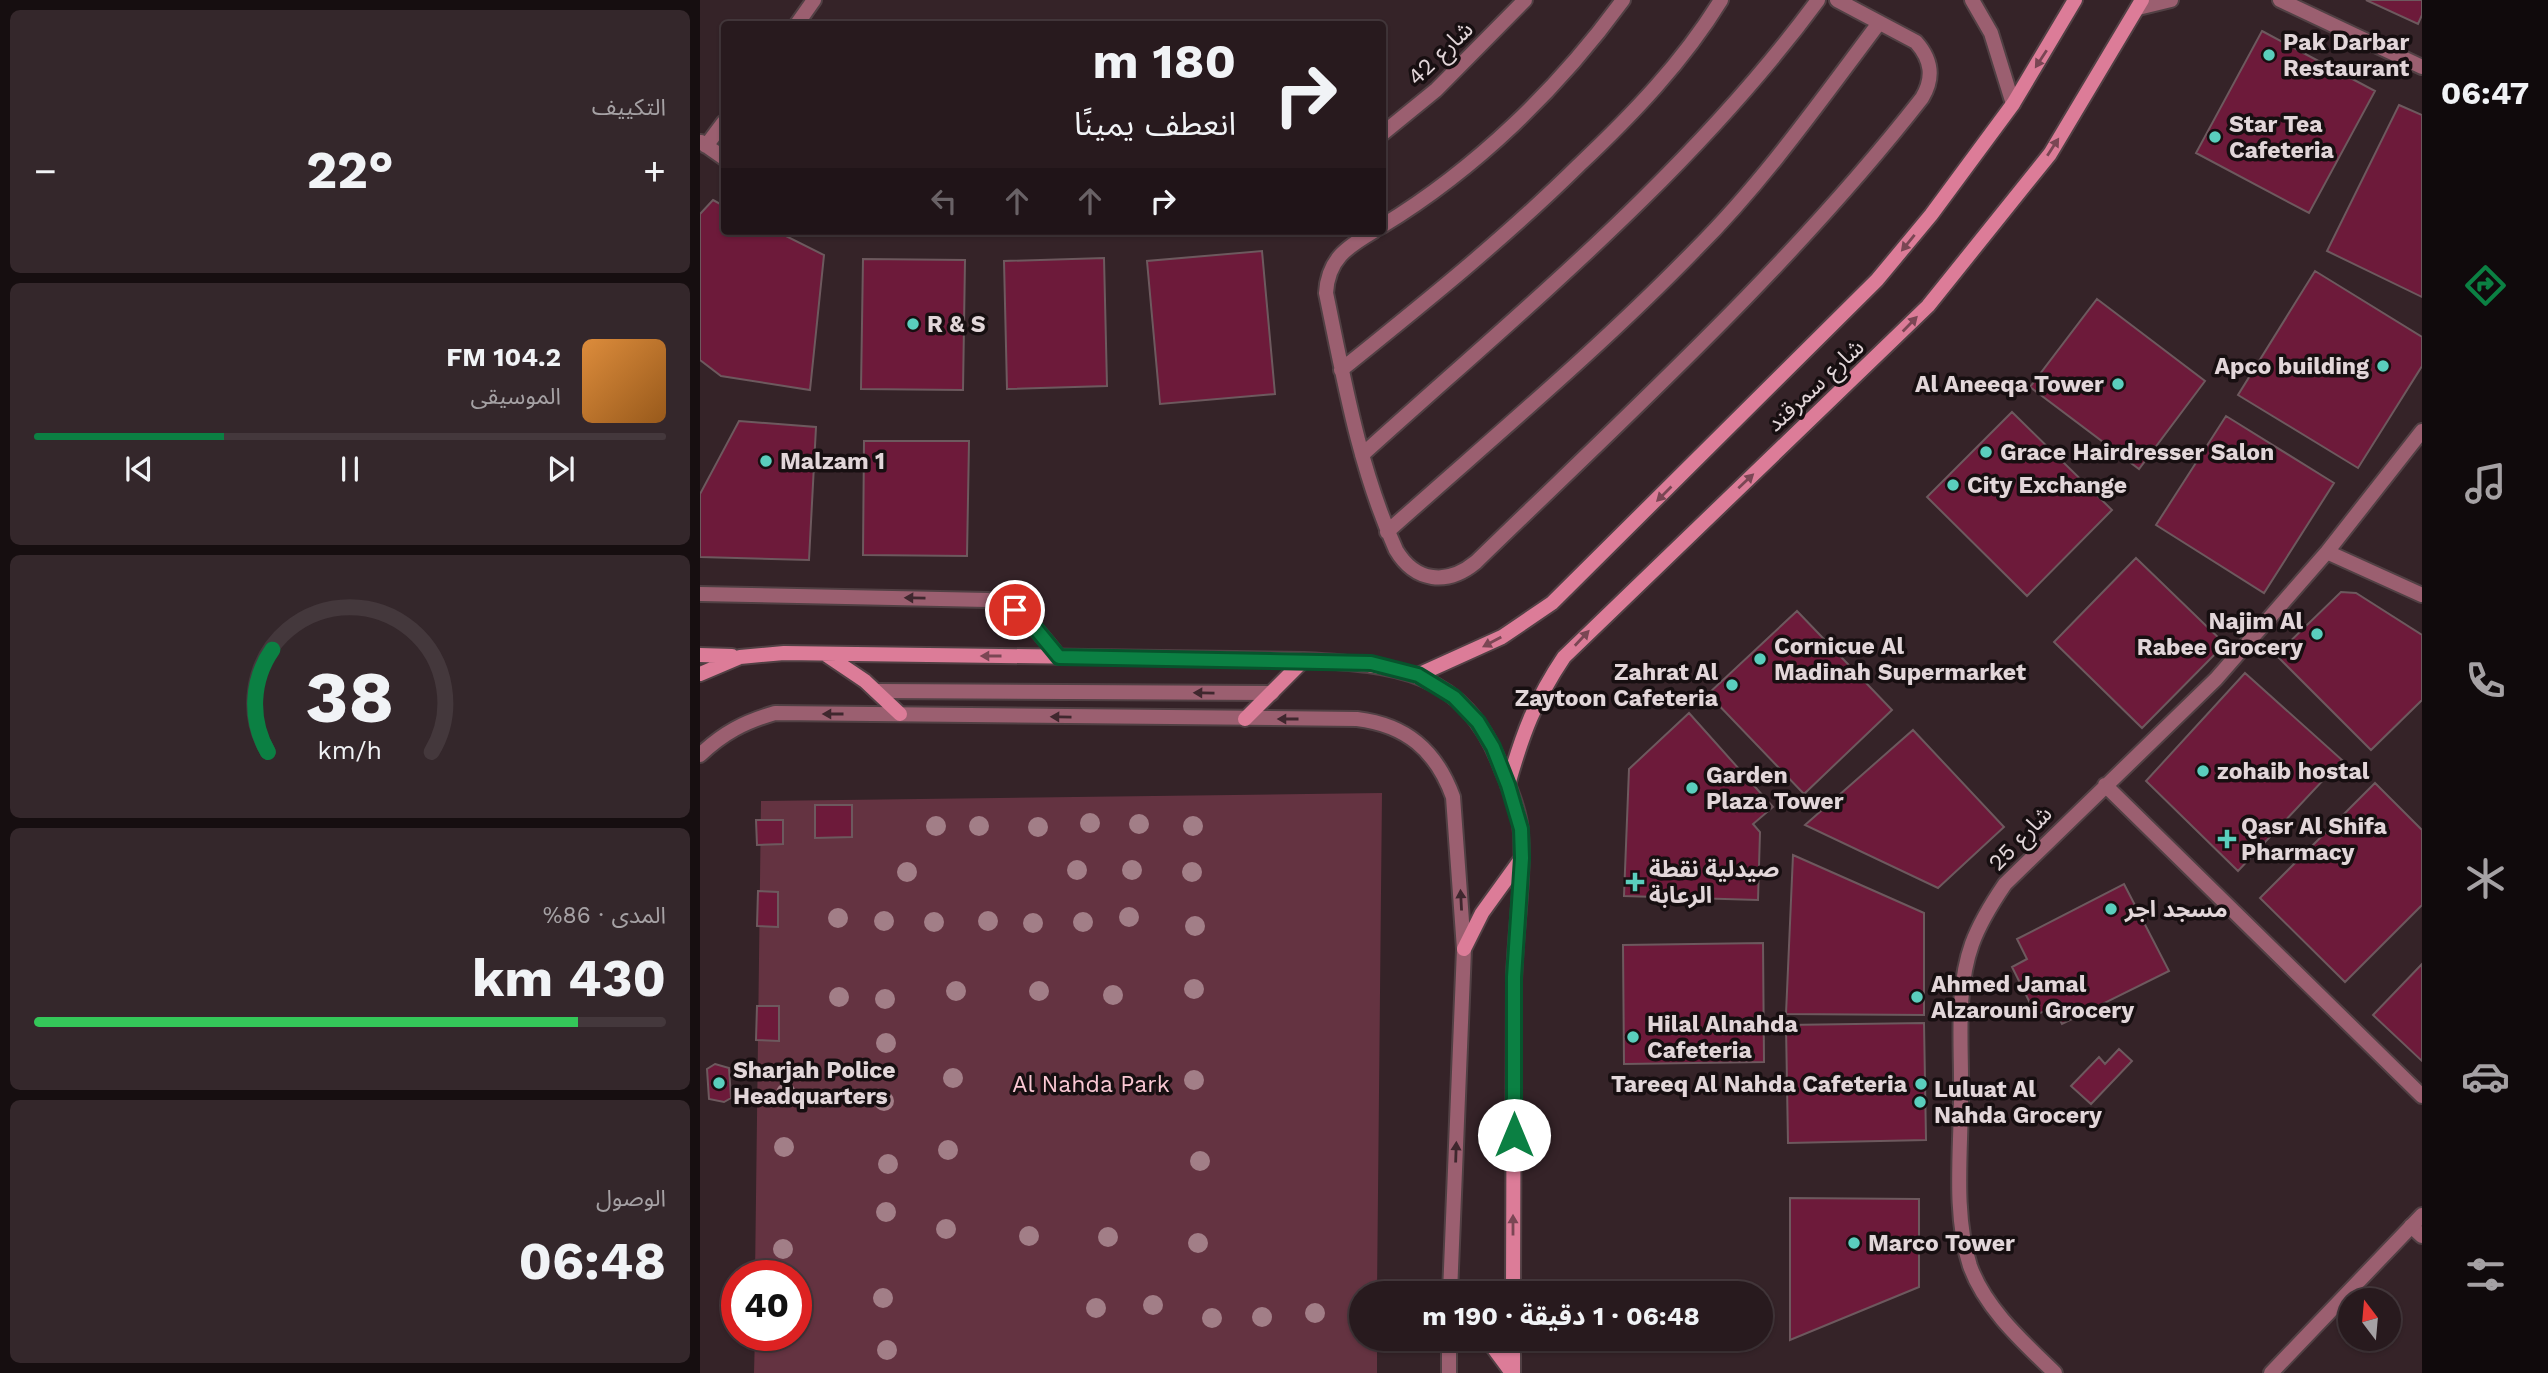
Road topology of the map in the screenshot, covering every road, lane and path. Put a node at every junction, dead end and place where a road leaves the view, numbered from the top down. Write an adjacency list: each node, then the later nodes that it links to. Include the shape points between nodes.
1 (814, 0): 12 (street)
2 (1524, 0): 17 (street, شارع 42, via 1436,90)
3 (1623, 0): 20 (street, via 1570,66 1499,136 1459,173)
4 (1721, 0): 22 (street, via 1686,52 1613,133 1487,251)
5 (1818, 0): 24 (street, via 1760,76 1684,158)
6 (1837, 0): 13 (street)
7 (1972, 0): 15 (street, via 1991,33)
8 (2075, 0): 15 (street, شارع سمرقند, one-way to 15)
9 (2171, 0): 11 (street)
10 (2280, 0): 14 (street)
11 (2140, 4): 41 (street, شارع سمرقند, one-way to 11, via 1522,732 1540,692 1564,657 1927,306 2050,153)
12 (799, 21)
13 (1880, 23): 25 (street, via 1780,154 1697,248); 25 (street, via 1924,51 1931,76 1928,87 1886,144 1766,281 1463,573 1432,578 1417,573 1404,564)
14 (2422, 67)
15 (2013, 104): 35 (street, شارع سمرقند, one-way to 35, via 1878,279 1576,583 1502,637)
16 (721, 125): 18 (street)
17 (1386, 131)
18 (703, 144): 19 (street)
19 (721, 156)
20 (1386, 223)
21 (1368, 235): 22 (street, via 1338,256 1327,280)
22 (1340, 370): 24 (street)
23 (2422, 431): 26 (street, شارع 25)
24 (1362, 455): 25 (street)
25 (1387, 532)
26 (2327, 552): 28 (street); 42 (street, شارع 25, via 2216,679)
27 (700, 594): 32 (street, one-way to 27, via 1027,618 988,600)
28 (2422, 594)
29 (824, 653): 31 (street); 32 (street, one-way to 29); 36 (street)
30 (700, 655): 31 (street)
31 (740, 657): 34 (street)
32 (1059, 657): 33 (street)
33 (1304, 660): 35 (street, via 1371,663); 37 (street)
34 (700, 674)
35 (1418, 675): 41 (street, via 1454,697 1478,722)
36 (876, 691): 37 (street, one-way to 36); 38 (street)
37 (1272, 694): 39 (street)
38 (900, 714): 39 (street, one-way to 38); 40 (street, one-way to 40, via 775,713 721,735)
39 (1245, 719): 44 (street, one-way to 39, via 1453,797 1434,757 1418,741 1379,722)
40 (700, 755)
41 (1508, 785): 43 (street, via 1521,829)
42 (2105, 785): 45 (street); 55 (street, شارع 25, via 2005,884 1971,945 1964,978 1961,1187 1970,1265 1992,1306)
43 (1522, 858): 44 (street, via 1482,913); 49 (street, one-way to 43, via 1514,977)
44 (1464, 949): 48 (street, one-way to 44)
45 (2422, 1096)
46 (2422, 1215): 47 (street)
47 (2417, 1231): 56 (street)
48 (1451, 1281)
49 (1513, 1281)
50 (1449, 1351): 53 (street)
51 (1496, 1351): 54 (street)
52 (1513, 1351): 54 (street)
53 (1448, 1373)
54 (1513, 1373)
55 (2055, 1373)
56 (2271, 1373)

